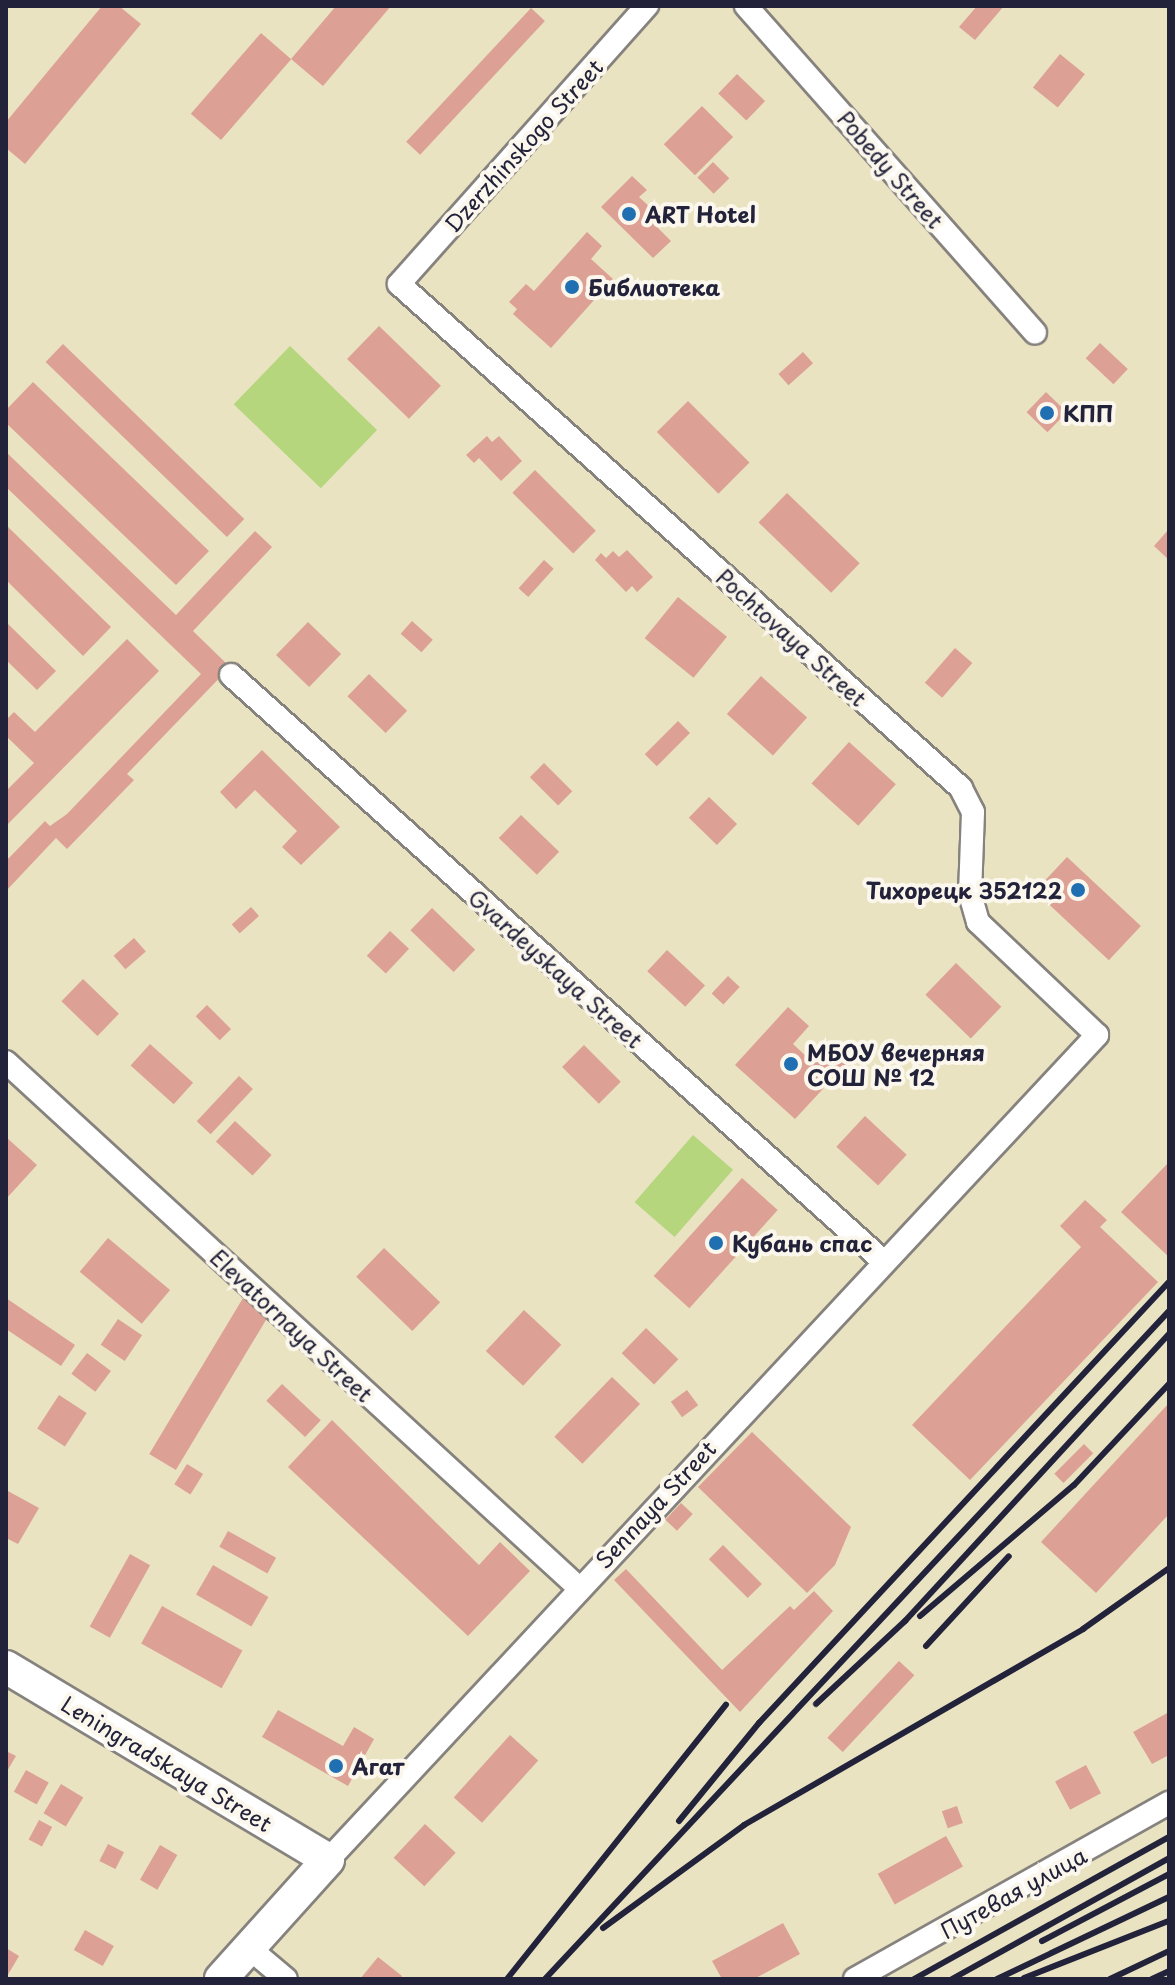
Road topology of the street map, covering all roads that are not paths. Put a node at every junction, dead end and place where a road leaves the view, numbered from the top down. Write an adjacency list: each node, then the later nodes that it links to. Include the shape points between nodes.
1 (647, 6): 3 (street, Dzerzhinskogo Street)
2 (746, 6): 4 (street, Pobedy Street)
3 (399, 284): 6 (street, Pochtovaya Street, via 961,788 973,812 970,894 978,922)
4 (1035, 333)
5 (231, 675): 8 (street, Gvardeyskaya Street)
6 (1097, 1035): 8 (street, Sennaya Street)
7 (6, 1062): 9 (street, Elevatornaya Street)
8 (882, 1260): 9 (street, Sennaya Street)
9 (578, 1587): 12 (street, Sennaya Street)
10 (6, 1667): 12 (street, Leningradskaya Street)
11 (1169, 1803): 16 (street, Путевая улица)
12 (328, 1860): 13 (street, Sennaya Street)
13 (249, 1948): 14 (street, Sennaya Street); 15 (street)
14 (221, 1979)
15 (286, 1979)
16 (855, 1979)

